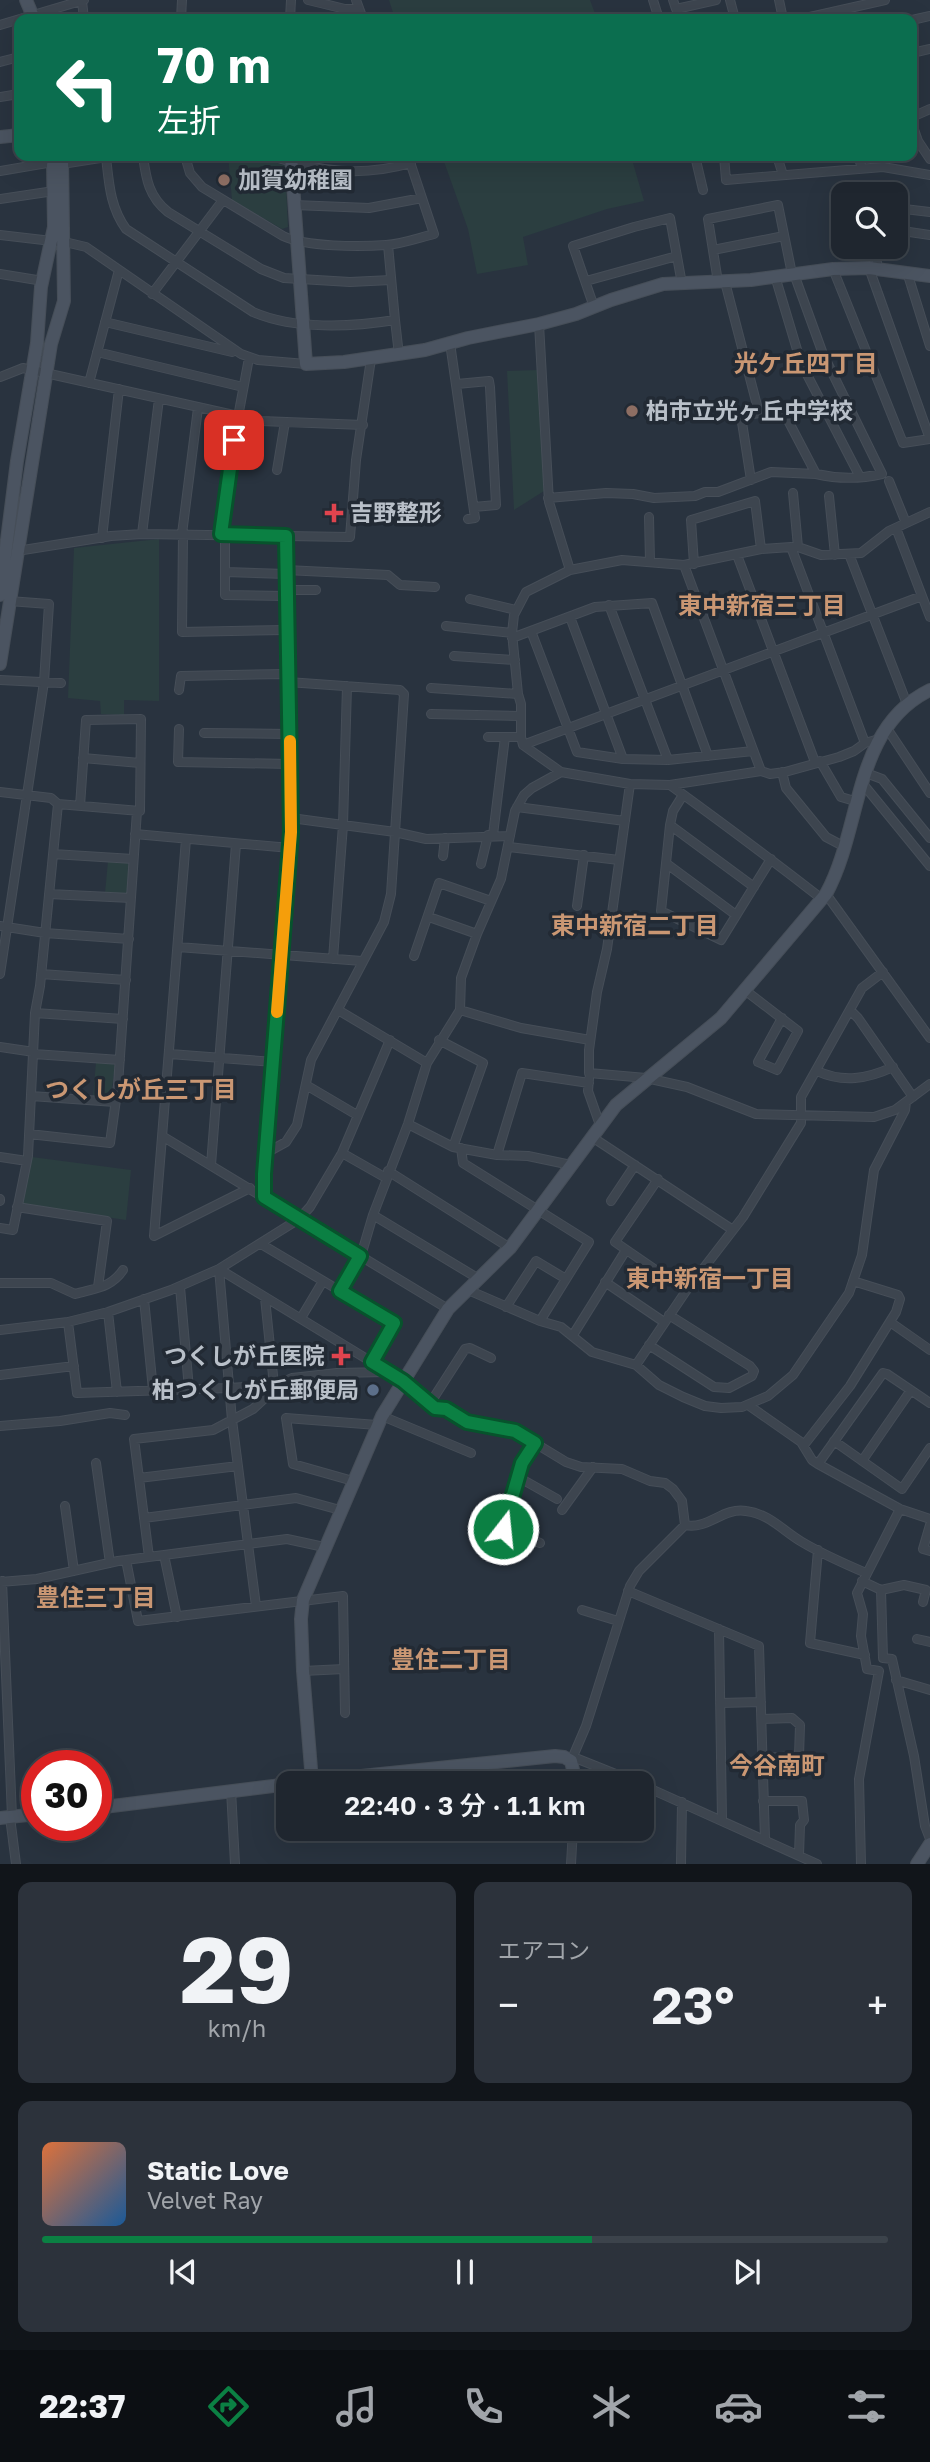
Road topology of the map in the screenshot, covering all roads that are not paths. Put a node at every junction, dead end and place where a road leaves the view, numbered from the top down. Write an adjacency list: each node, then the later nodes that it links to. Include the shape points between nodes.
1 (83, 0): 8 (street)
2 (673, 0): 3 (street, via 676,9)
3 (716, 0)
4 (885, 0): 6 (street)
5 (312, 1): 7 (street, via 345,9)
6 (869, 2): 9 (street)
7 (358, 4)
8 (43, 14)
9 (821, 14)
10 (917, 138): 11 (street)
11 (930, 159)
12 (53, 161): 29 (street)
13 (58, 161): 33 (street)
14 (58, 161): 45 (street)
15 (109, 161): 51 (street, via 117,217 126,229)
16 (144, 161): 40 (street, via 156,202)
17 (186, 161): 36 (street, via 194,180)
18 (291, 161): 37 (street)
19 (298, 161): 20 (street, via 341,173 381,171)
20 (406, 161)
21 (409, 161): 34 (street)
22 (696, 161): 32 (street)
23 (724, 161): 30 (street, via 726,180)
24 (779, 161): 30 (street)
25 (860, 161): 28 (street)
26 (881, 161): 27 (street)
27 (883, 167): 28 (street); 31 (street)
28 (862, 168): 30 (street)
29 (0, 171)
30 (783, 175)
31 (930, 175)
32 (703, 190)
33 (54, 191): 35 (street); 45 (street)
34 (422, 198): 37 (street, via 369,208); 47 (street, via 434,234)
35 (0, 199)
36 (223, 200): 40 (street); 46 (street)
37 (294, 205): 46 (street)
38 (908, 209): 39 (street)
39 (930, 212)
40 (200, 232): 51 (street); 60 (street, via 261,269)
41 (908, 232): 43 (street)
42 (0, 235): 45 (street)
43 (930, 235)
44 (784, 236): 48 (street); 48 (street, via 778,205 708,219); 57 (street)
45 (57, 242): 54 (street, via 86,247); 62 (street); 82 (street, via 64,301)
46 (297, 243): 47 (street); 60 (street)
47 (388, 246): 61 (street)
48 (713, 250): 64 (street)
49 (677, 256): 63 (street); 63 (street, via 670,218 634,227 573,246); 65 (street)
50 (874, 259): 52 (street)
51 (175, 263): 66 (street); 70 (street, via 253,312)
52 (874, 268): 53 (street); 53 (street, via 930,439 903,443); 55 (street)
53 (833, 269): 57 (street)
54 (119, 270): 66 (street); 69 (street)
55 (907, 272): 59 (street); 73 (street)
56 (0, 274): 62 (street)
57 (793, 274): 58 (street); 75 (street)
58 (775, 276): 64 (street); 79 (street)
59 (930, 276)
60 (299, 280): 61 (street); 70 (street)
61 (391, 280): 68 (street)
62 (43, 281): 81 (street)
63 (586, 281): 67 (street)
64 (722, 282): 65 (street); 90 (street)
65 (682, 284): 67 (street, via 652,286)
66 (152, 294): 77 (street)
67 (594, 307): 71 (street)
68 (395, 320): 70 (street, via 351,325); 76 (street)
69 (105, 322): 74 (street); 77 (street)
70 (303, 323): 80 (street)
71 (539, 324): 72 (street); 103 (street)
72 (450, 343): 76 (street); 85 (street)
73 (930, 346)
74 (97, 352): 84 (street); 86 (street)
75 (822, 354): 79 (street); 98 (street, via 882,474)
76 (399, 355): 78 (street)
77 (245, 356): 80 (street); 86 (street)
78 (371, 359): 80 (street); 93 (street)
79 (801, 363): 98 (street)
80 (306, 364)
81 (32, 371): 82 (street); 83 (street, via 23,368); 94 (street)
82 (47, 375): 84 (street); 95 (street)
83 (0, 377)
84 (89, 383): 87 (street)
85 (457, 384): 104 (street); 104 (street, via 489,381 490,387 496,505)
86 (243, 387): 91 (street)
87 (118, 389): 88 (street); 114 (street)
88 (159, 399): 89 (street); 110 (street)
89 (198, 408): 91 (street); 111 (street)
90 (759, 413): 97 (street, via 781,407); 99 (street, via 741,416)
91 (238, 417): 92 (street); 112 (street)
92 (285, 422): 93 (street); 96 (street)
93 (363, 425): 113 (street, via 350,537)
94 (22, 434): 95 (street); 117 (street)
95 (37, 436): 117 (street)
96 (276, 470)
97 (816, 474): 98 (street); 99 (street, via 771,472)
98 (860, 477)
99 (751, 480): 103 (street, via 695,496)
100 (890, 481): 108 (street)
101 (793, 493): 115 (street)
102 (829, 496): 120 (street)
103 (548, 498): 124 (street)
104 (474, 507): 107 (street, via 475,518)
105 (930, 512): 108 (street)
106 (649, 517): 121 (street)
107 (468, 519)
108 (905, 523): 109 (street)
109 (897, 528): 118 (street, via 861,553); 130 (street)
110 (142, 534): 111 (street); 114 (street)
111 (183, 534): 112 (street); 139 (street, via 182,632)
112 (223, 534): 113 (street); 125 (street)
113 (286, 536): 126 (street)
114 (102, 538): 117 (street)
115 (794, 547): 116 (street); 120 (street); 141 (street)
116 (761, 549): 119 (street); 122 (street, via 755,501 691,520)
117 (8, 552): 131 (street)
118 (849, 554): 120 (street); 135 (street)
119 (737, 555): 122 (street); 143 (street)
120 (835, 555)
121 (650, 562): 123 (street); 124 (street, via 622,560)
122 (694, 564): 123 (street)
123 (684, 565): 147 (street)
124 (570, 570): 134 (street, via 526,592)
125 (226, 572): 126 (street); 129 (street, via 225,595)
126 (286, 572): 127 (street, via 388,575 400,585); 129 (street)
127 (435, 587)
128 (316, 590): 129 (street)
129 (286, 593): 139 (street)
130 (922, 596): 135 (street); 137 (street)
131 (5, 598): 146 (street); 150 (street, via 49,604)
132 (470, 599): 134 (street)
133 (609, 606): 136 (street); 153 (street, via 652,603); 158 (street)
134 (516, 610): 142 (street)
135 (872, 614): 141 (street); 159 (street)
136 (570, 617): 140 (street); 161 (street)
137 (930, 617)
138 (446, 626): 142 (street)
139 (286, 630): 148 (street)
140 (531, 631): 142 (street); 164 (street)
141 (822, 633): 143 (street); 171 (street)
142 (512, 636): 145 (street)
143 (773, 652): 147 (street); 177 (street)
144 (454, 656): 145 (street)
145 (515, 660): 157 (street)
146 (0, 664)
147 (722, 670): 153 (street); 172 (street)
148 (288, 678): 152 (street); 155 (street, via 181,676); 167 (street)
149 (0, 680): 150 (street)
150 (44, 682): 151 (street); 189 (street)
151 (61, 684)
152 (347, 685): 197 (street); 199 (street, via 404,694)
153 (683, 685): 158 (street); 173 (street)
154 (430, 688): 157 (street)
155 (180, 690)
156 (930, 690): 159 (street)
157 (518, 694): 162 (street)
158 (645, 700): 161 (street); 176 (street)
159 (907, 704): 166 (street)
160 (431, 714): 162 (street)
161 (606, 714): 164 (street); 175 (street)
162 (521, 716): 170 (street)
163 (178, 729): 179 (street, via 178,762)
164 (566, 729): 170 (street); 175 (street, via 577,752)
165 (204, 733): 167 (street)
166 (882, 733): 171 (street); 183 (street); 187 (street)
167 (289, 734): 179 (street)
168 (488, 737): 169 (street)
169 (505, 737): 170 (street); 201 (street)
170 (522, 741): 181 (street)
171 (865, 743): 177 (street, via 846,754)
172 (753, 751): 173 (street); 180 (street)
173 (708, 756): 176 (street)
174 (83, 758): 178 (street); 178 (street, via 86,720 141,719); 192 (street)
175 (623, 759): 176 (street)
176 (668, 760)
177 (817, 761): 182 (street); 190 (street, via 841,797)
178 (140, 763): 194 (street)
179 (290, 764): 195 (street)
180 (761, 771): 182 (street); 185 (street)
181 (561, 772): 184 (street); 193 (street, via 532,788)
182 (782, 772): 208 (street, via 786,788 826,837)
183 (865, 778): 190 (street); 204 (street, via 882,779); 218 (street)
184 (630, 784): 185 (street); 196 (street)
185 (670, 785): 188 (street)
186 (0, 793): 189 (street)
187 (930, 793)
188 (683, 795): 198 (street); 214 (street)
189 (29, 796): 191 (street, via 51,798); 227 (street)
190 (858, 802): 208 (street)
191 (58, 804): 192 (street); 210 (street)
192 (80, 806): 194 (street)
193 (517, 807): 196 (street); 202 (street)
194 (137, 811): 200 (street)
195 (291, 817): 197 (street); 209 (street)
196 (625, 821): 215 (street)
197 (343, 825): 199 (street); 235 (street)
198 (670, 825): 217 (street); 219 (street)
199 (395, 832): 203 (street); 236 (street, via 391,894 384,922)
200 (135, 834): 205 (street); 213 (street)
201 (490, 835): 202 (street); 203 (street); 216 (street)
202 (510, 836): 207 (street)
203 (445, 838): 212 (street)
204 (930, 838)
205 (187, 839): 206 (street); 231 (street)
206 (236, 844): 209 (street); 232 (street)
207 (509, 847): 211 (street); 223 (street)
208 (845, 847): 221 (street)
209 (290, 848): 233 (street)
210 (53, 854): 213 (street); 220 (street)
211 (584, 855): 215 (street); 224 (street)
212 (443, 856)
213 (133, 859): 222 (street)
214 (771, 859): 219 (street); 221 (street)
215 (619, 860): 251 (street)
216 (481, 864)
217 (667, 864): 225 (street); 225 (street, via 661,911 721,940)
218 (930, 866)
219 (754, 887): 225 (street)
220 (49, 894): 222 (street); 228 (street)
221 (824, 897): 237 (street); 241 (street)
222 (131, 898): 230 (street)
223 (491, 901): 226 (street, via 439,883); 229 (street)
224 (577, 906)
225 (736, 915)
226 (429, 917): 229 (street); 234 (street)
227 (4, 927): 228 (street); 238 (street)
228 (45, 933): 230 (street); 239 (street)
229 (477, 934): 243 (street, via 461,978)
230 (129, 939): 240 (street)
231 (178, 947): 232 (street); 254 (street)
232 (228, 951): 233 (street); 255 (street)
233 (281, 956): 235 (street); 257 (street)
234 (414, 956)
235 (333, 959): 236 (street)
236 (362, 961): 242 (street)
237 (883, 972): 244 (street, via 862,988); 248 (street)
238 (0, 974)
239 (41, 974): 240 (street); 245 (street)
240 (126, 979): 247 (street)
241 (746, 991): 246 (street); 262 (street, via 721,1018)
242 (338, 1010): 249 (street); 265 (street, via 311,1060)
243 (460, 1010): 250 (street); 251 (street, via 521,1028)
244 (850, 1010): 259 (street); 260 (street)
245 (35, 1013): 247 (street); 253 (street)
246 (782, 1018): 246 (street, via 798,1031 777,1070 758,1062)
247 (122, 1019): 256 (street)
248 (930, 1038)
249 (390, 1040): 258 (street); 270 (street)
250 (439, 1040): 258 (street); 276 (street, via 483,1063)
251 (590, 1040): 261 (street)
252 (0, 1047): 253 (street)
253 (34, 1053): 256 (street); 266 (street)
254 (170, 1054): 255 (street); 274 (street)
255 (220, 1058): 257 (street); 282 (street)
256 (120, 1060): 268 (street)
257 (274, 1062): 277 (street)
258 (427, 1062): 271 (street)
259 (892, 1067): 260 (street, via 850,1079); 267 (street)
260 (817, 1071): 269 (street, via 801,1097)
261 (589, 1073): 262 (street); 263 (street)
262 (646, 1079): 269 (street, via 687,1087 756,1114); 272 (street)
263 (589, 1083): 272 (street); 279 (street, via 522,1073)
264 (930, 1084): 267 (street)
265 (306, 1085): 270 (street); 277 (street, via 297,1125 286,1142)
266 (31, 1096): 268 (street); 273 (street)
267 (909, 1099): 269 (street, via 874,1117); 306 (street, via 874,1171 862,1255)
268 (115, 1102): 273 (street, via 110,1143)
269 (801, 1113): 295 (street, via 801,1124)
270 (358, 1115): 278 (street)
271 (408, 1124): 276 (street); 285 (street)
272 (600, 1125): 275 (street)
273 (29, 1134): 281 (street)
274 (162, 1136): 282 (street); 287 (street, via 154,1236)
275 (592, 1137): 283 (street); 284 (street)
276 (457, 1148): 279 (street); 291 (street, via 463,1163)
277 (266, 1153): 288 (street)
278 (342, 1153): 285 (street); 293 (street)
279 (498, 1155): 284 (street, via 528,1156)
280 (0, 1157): 281 (street)
281 (27, 1161): 290 (street)
282 (211, 1165): 287 (street)
283 (635, 1165): 286 (street); 289 (street)
284 (570, 1166): 291 (street)
285 (387, 1174): 292 (street); 297 (street)
286 (658, 1179): 295 (street); 298 (street, via 615,1242)
287 (250, 1188): 288 (street)
288 (264, 1197): 293 (street)
289 (611, 1201)
290 (17, 1207): 294 (street, via 13,1230); 308 (street, via 107,1221)
291 (539, 1210): 297 (street); 303 (street, via 589,1242)
292 (373, 1215): 299 (street); 302 (street)
293 (299, 1219): 296 (street); 299 (street)
294 (0, 1228)
295 (733, 1230): 312 (street)
296 (261, 1244): 300 (street); 304 (street)
297 (510, 1248): 302 (street)
298 (626, 1250): 305 (street); 312 (street)
299 (360, 1256): 311 (street); 316 (street)
300 (219, 1269): 309 (street); 313 (street); 335 (street)
301 (123, 1270): 308 (street, via 116,1280)
302 (479, 1279): 310 (street)
303 (566, 1279): 315 (street, via 536,1261); 320 (street)
304 (323, 1281): 311 (street); 318 (street)
305 (606, 1282): 319 (street); 324 (street)
306 (853, 1282): 322 (street, via 898,1295); 342 (street, via 793,1375 768,1396)
307 (0, 1283): 308 (street, via 51,1283 75,1294)
308 (98, 1287)
309 (180, 1287): 314 (street); 336 (street)
310 (468, 1290): 315 (street); 316 (street)
311 (340, 1291): 328 (street, via 394,1323)
312 (686, 1291): 319 (street)
313 (265, 1298): 318 (street); 334 (street)
314 (144, 1299): 317 (street); 337 (street)
315 (506, 1307): 320 (street)
316 (448, 1309): 333 (street)
317 (108, 1312): 321 (street); 339 (street)
318 (301, 1318): 328 (street)
319 (667, 1319): 325 (street); 325 (street, via 750,1366 752,1376 729,1388 714,1387)
320 (540, 1321): 324 (street)
321 (68, 1322): 323 (street); 329 (street)
322 (890, 1322): 326 (street); 349 (street, via 850,1386)
323 (0, 1330)
324 (573, 1335): 330 (street, via 592,1352)
325 (649, 1345): 330 (street)
326 (930, 1350)
327 (491, 1358): 341 (street, via 465,1349)
328 (372, 1362): 331 (street)
329 (74, 1366): 332 (street); 339 (street, via 77,1393)
330 (636, 1366): 342 (street, via 659,1385 705,1406)
331 (388, 1372): 333 (street); 334 (street, via 337,1373)
332 (0, 1375)
333 (403, 1381): 341 (street); 345 (street)
334 (278, 1384): 335 (street); 344 (street, via 253,1409)
335 (229, 1388): 336 (street); 344 (street)
336 (189, 1389): 337 (street)
337 (153, 1390): 339 (street)
338 (911, 1390): 340 (street); 347 (street, via 883,1373); 352 (street)
339 (117, 1392)
340 (930, 1403)
341 (429, 1405): 348 (street, via 467,1422 515,1431)
342 (748, 1405): 349 (street)
343 (125, 1415): 346 (street)
344 (232, 1420): 355 (street); 358 (street, via 213,1430 134,1439)
345 (379, 1420): 351 (street); 359 (street); 359 (street, via 286,1418 293,1464)
346 (0, 1426)
347 (834, 1441): 352 (street); 354 (street)
348 (535, 1443): 356 (street, via 566,1462); 357 (street)
349 (804, 1446): 354 (street)
350 (930, 1448): 352 (street, via 902,1489)
351 (471, 1453)
352 (862, 1461)
353 (96, 1462): 378 (street)
354 (818, 1464): 363 (street)
355 (238, 1466): 358 (street); 361 (street)
356 (593, 1467): 365 (street); 368 (street, via 622,1469 665,1483 682,1501)
357 (518, 1477): 360 (street); 370 (street, via 503,1529)
358 (139, 1478): 366 (street)
359 (353, 1480): 364 (street)
360 (557, 1499)
361 (243, 1505): 364 (street, via 296,1498); 366 (street); 371 (street)
362 (65, 1506): 379 (street)
363 (900, 1509): 367 (street); 380 (street)
364 (340, 1510): 372 (street)
365 (562, 1510)
366 (145, 1518): 376 (street)
367 (930, 1519)
368 (685, 1525): 373 (street, via 697,1526 725,1513 749,1511); 383 (street, via 639,1571)
369 (930, 1525): 374 (street, via 923,1549)
370 (540, 1543)
371 (248, 1545): 372 (street, via 288,1539); 375 (street); 386 (street)
372 (324, 1547): 384 (street)
373 (818, 1550): 380 (street); 393 (street, via 810,1643)
374 (930, 1551)
375 (164, 1555): 376 (street); 388 (street)
376 (149, 1557): 377 (street)
377 (126, 1560): 378 (street); 388 (street, via 138,1621)
378 (110, 1563): 379 (street)
379 (74, 1571): 381 (street)
380 (864, 1577): 382 (street); 393 (street, via 857,1593)
381 (1, 1581): 414 (street)
382 (881, 1590): 385 (street, via 904,1585 926,1590); 396 (street, via 883,1658 892,1659)
383 (628, 1591): 389 (street); 390 (street)
384 (303, 1600): 386 (street); 394 (street, via 343,1596); 395 (street)
385 (923, 1602)
386 (256, 1606): 388 (street)
387 (582, 1610): 389 (street)
388 (177, 1617)
389 (618, 1621): 403 (street)
390 (719, 1629): 398 (street, via 760,1646); 399 (street)
391 (917, 1639): 392 (street)
392 (930, 1642)
393 (865, 1655): 425 (street, via 867,1669 879,1671 859,1779)
394 (344, 1669): 395 (street); 400 (street)
395 (303, 1671): 404 (street)
396 (896, 1680): 397 (street); 418 (street)
397 (930, 1690)
398 (761, 1702): 399 (street); 401 (street)
399 (720, 1703): 415 (street)
400 (345, 1713)
401 (762, 1719): 402 (street); 402 (street, via 792,1718 800,1725 799,1756)
402 (763, 1758): 411 (street)
403 (571, 1761): 405 (street, via 555,1756); 406 (street); 407 (street, via 578,1759)
404 (311, 1771)
405 (409, 1771)
406 (573, 1771)
407 (608, 1771)
408 (276, 1786): 409 (street)
409 (231, 1790): 413 (street); 421 (street)
410 (654, 1790): 412 (street)
411 (763, 1801): 416 (street); 419 (street, via 802,1801)
412 (682, 1802): 415 (street); 423 (street)
413 (112, 1806)
414 (7, 1817): 420 (street)
415 (722, 1820): 416 (street)
416 (765, 1839): 419 (street)
417 (572, 1841): 422 (street)
418 (930, 1842): 426 (street)
419 (799, 1855): 424 (street)
420 (16, 1864)
421 (235, 1864)
422 (571, 1864)
423 (681, 1864)
424 (817, 1864)
425 (861, 1864)
426 (917, 1864)

